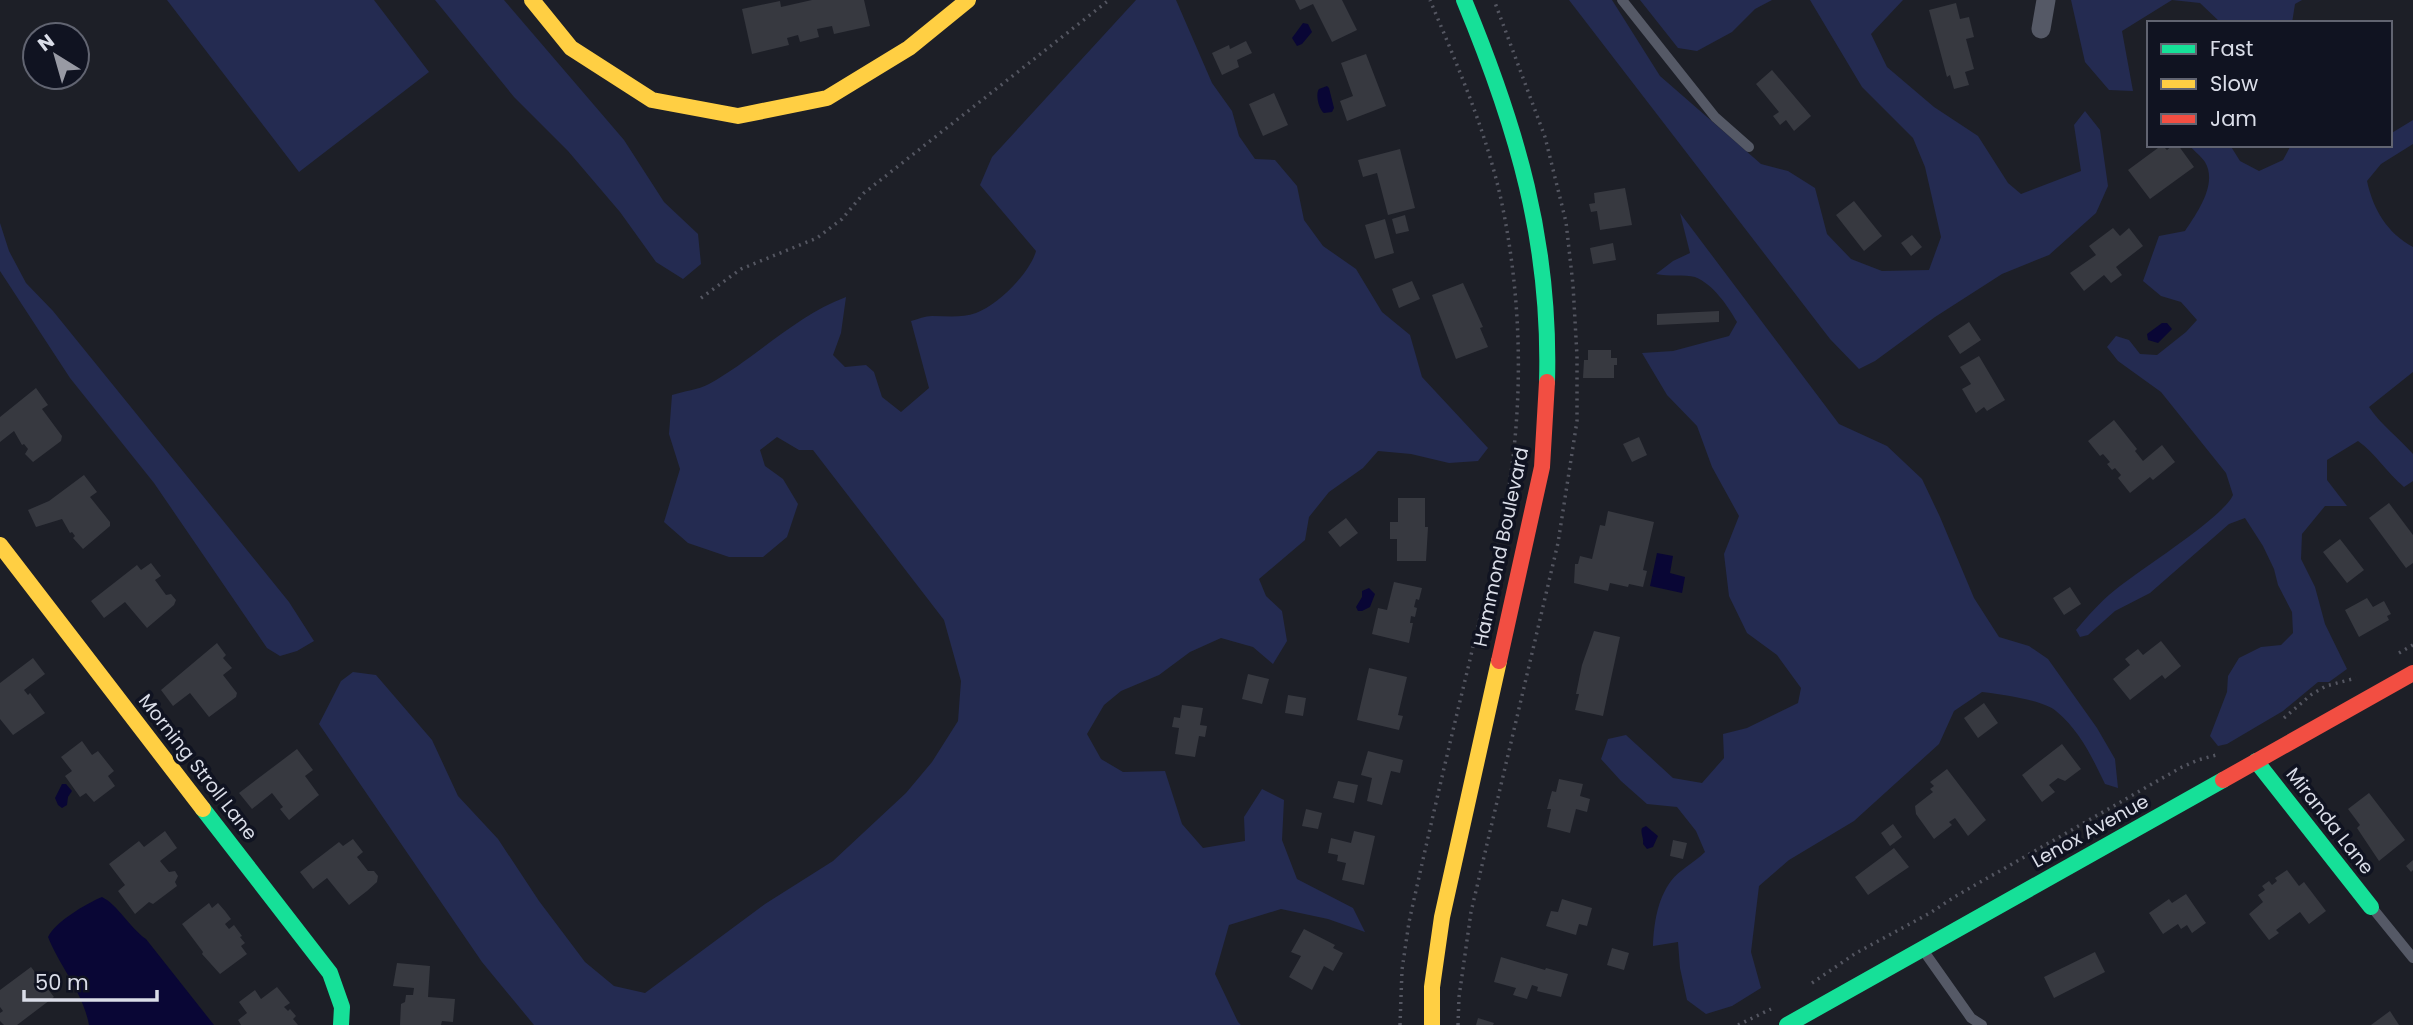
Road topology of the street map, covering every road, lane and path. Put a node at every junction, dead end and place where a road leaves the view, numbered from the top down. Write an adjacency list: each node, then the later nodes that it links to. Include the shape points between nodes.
1 (532, 0): 2 (street, via 571,48 652,100 738,116 827,98 909,48)
2 (968, 0)
3 (1109, 0): 10 (path, via 864,193 842,219 817,238 741,269)
4 (1430, 0): 25 (path, via 1469,93 1502,202 1517,311 1519,372 1501,529 1409,922)
5 (1464, 0): 26 (street, Hammond Boulevard, via 1508,116 1537,225 1548,334 1548,401 1542,467 1442,917 1432,987)
6 (1622, 0): 9 (lane, via 1715,117)
7 (2046, 0): 8 (street)
8 (2041, 29)
9 (1749, 147)
10 (701, 298)
11 (0, 545): 24 (street, Morning Stroll Lane, via 330,973 342,1007)
12 (2413, 645): 13 (path)
13 (2389, 658)
14 (2366, 671): 16 (path, via 2312,694)
15 (2413, 673): 18 (street, Lenox Avenue)
16 (2278, 722)
17 (2228, 750): 22 (path, via 2180,768 1856,953)
18 (2256, 761): 19 (street, Miranda Lane); 20 (street, Lenox Avenue)
19 (2371, 907): 21 (lane)
20 (1923, 949): 28 (street, Lenox Avenue); 29 (lane, via 1971,1018)
21 (2413, 958)
22 (1803, 989)
23 (1781, 1004): 27 (path)
24 (341, 1025)
25 (1399, 1025)
26 (1432, 1025)
27 (1738, 1025)
28 (1787, 1025)
29 (1982, 1025)

